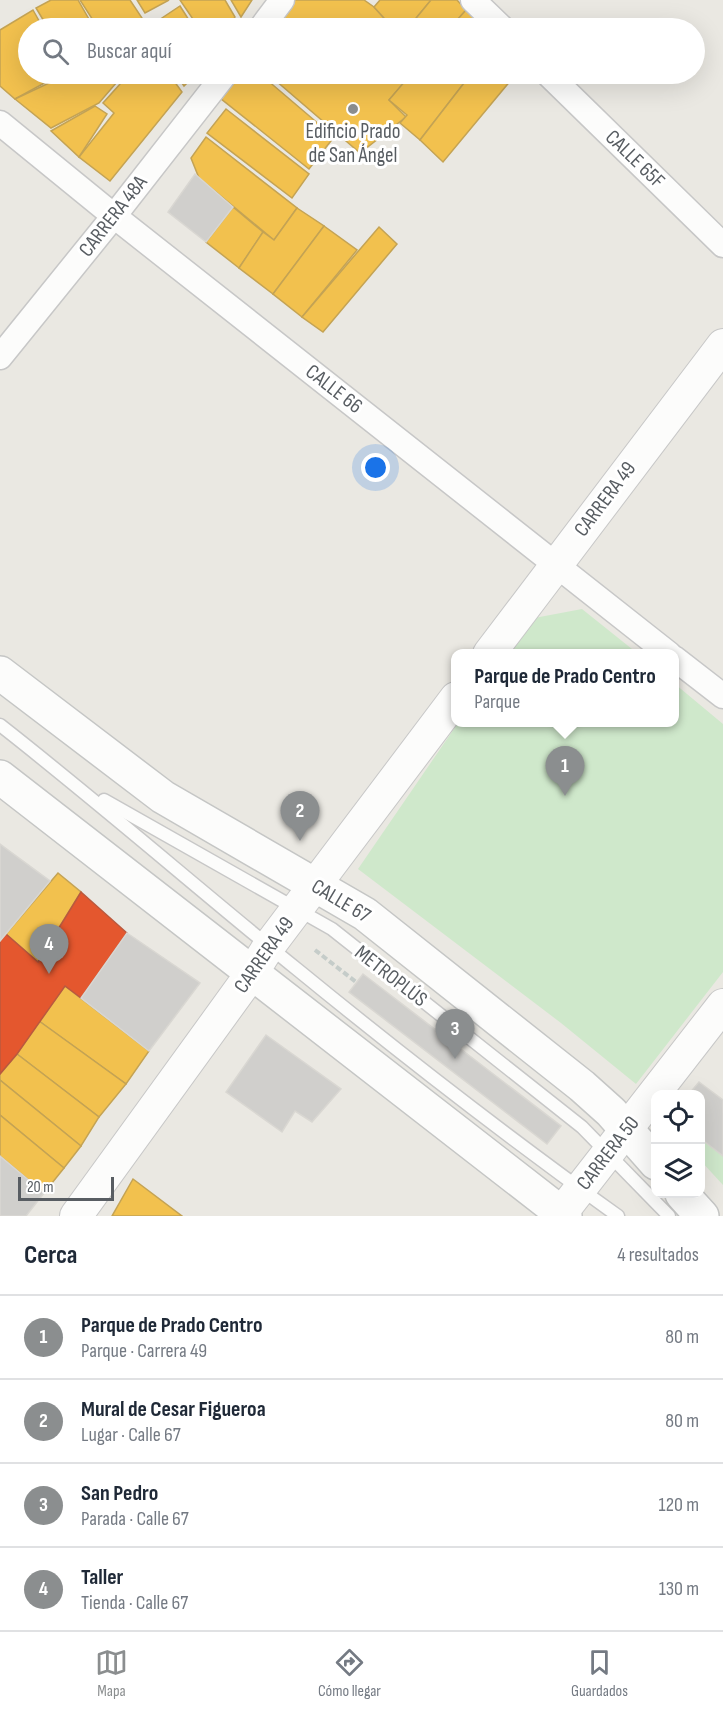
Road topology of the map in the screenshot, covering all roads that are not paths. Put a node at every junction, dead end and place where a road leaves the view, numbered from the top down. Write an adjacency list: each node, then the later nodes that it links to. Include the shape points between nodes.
1 (282, 0): 3 (street)
2 (473, 0): 4 (street)
3 (268, 18)
4 (492, 18)
5 (217, 84): 8 (street, CARRERA 48A)
6 (558, 84): 9 (street, CALLE 65F)
7 (0, 123): 8 (street, CALLE 66)
8 (114, 216): 11 (street, CARRERA 48A); 12 (street, CALLE 66)
9 (723, 245)
10 (723, 345): 12 (street, CARRERA 49)
11 (0, 357)
12 (556, 564): 13 (street, CARRERA 49); 14 (street, CALLE 66)
13 (493, 649)
14 (663, 649)
15 (679, 661): 17 (street)
16 (0, 673): 22 (main road, CALLE 67, via 163,797)
17 (723, 696)
18 (451, 705): 22 (street, CARRERA 49)
19 (0, 725): 21 (lane)
20 (0, 777): 23 (main road)
21 (76, 785): 22 (lane); 23 (lane)
22 (306, 897): 23 (street, CARRERA 49); 25 (main road, CALLE 67, via 375,921 606,1107)
23 (260, 959): 28 (main road); 29 (street, CARRERA 49)
24 (723, 1005): 25 (street, CARRERA 50)
25 (617, 1141): 26 (main road, CALLE 67); 28 (street, CARRERA 50); 31 (lane)
26 (651, 1159)
27 (686, 1198): 32 (main road)
28 (566, 1209): 30 (lane)
29 (76, 1216)
30 (618, 1216)
31 (669, 1216)
32 (702, 1216)

